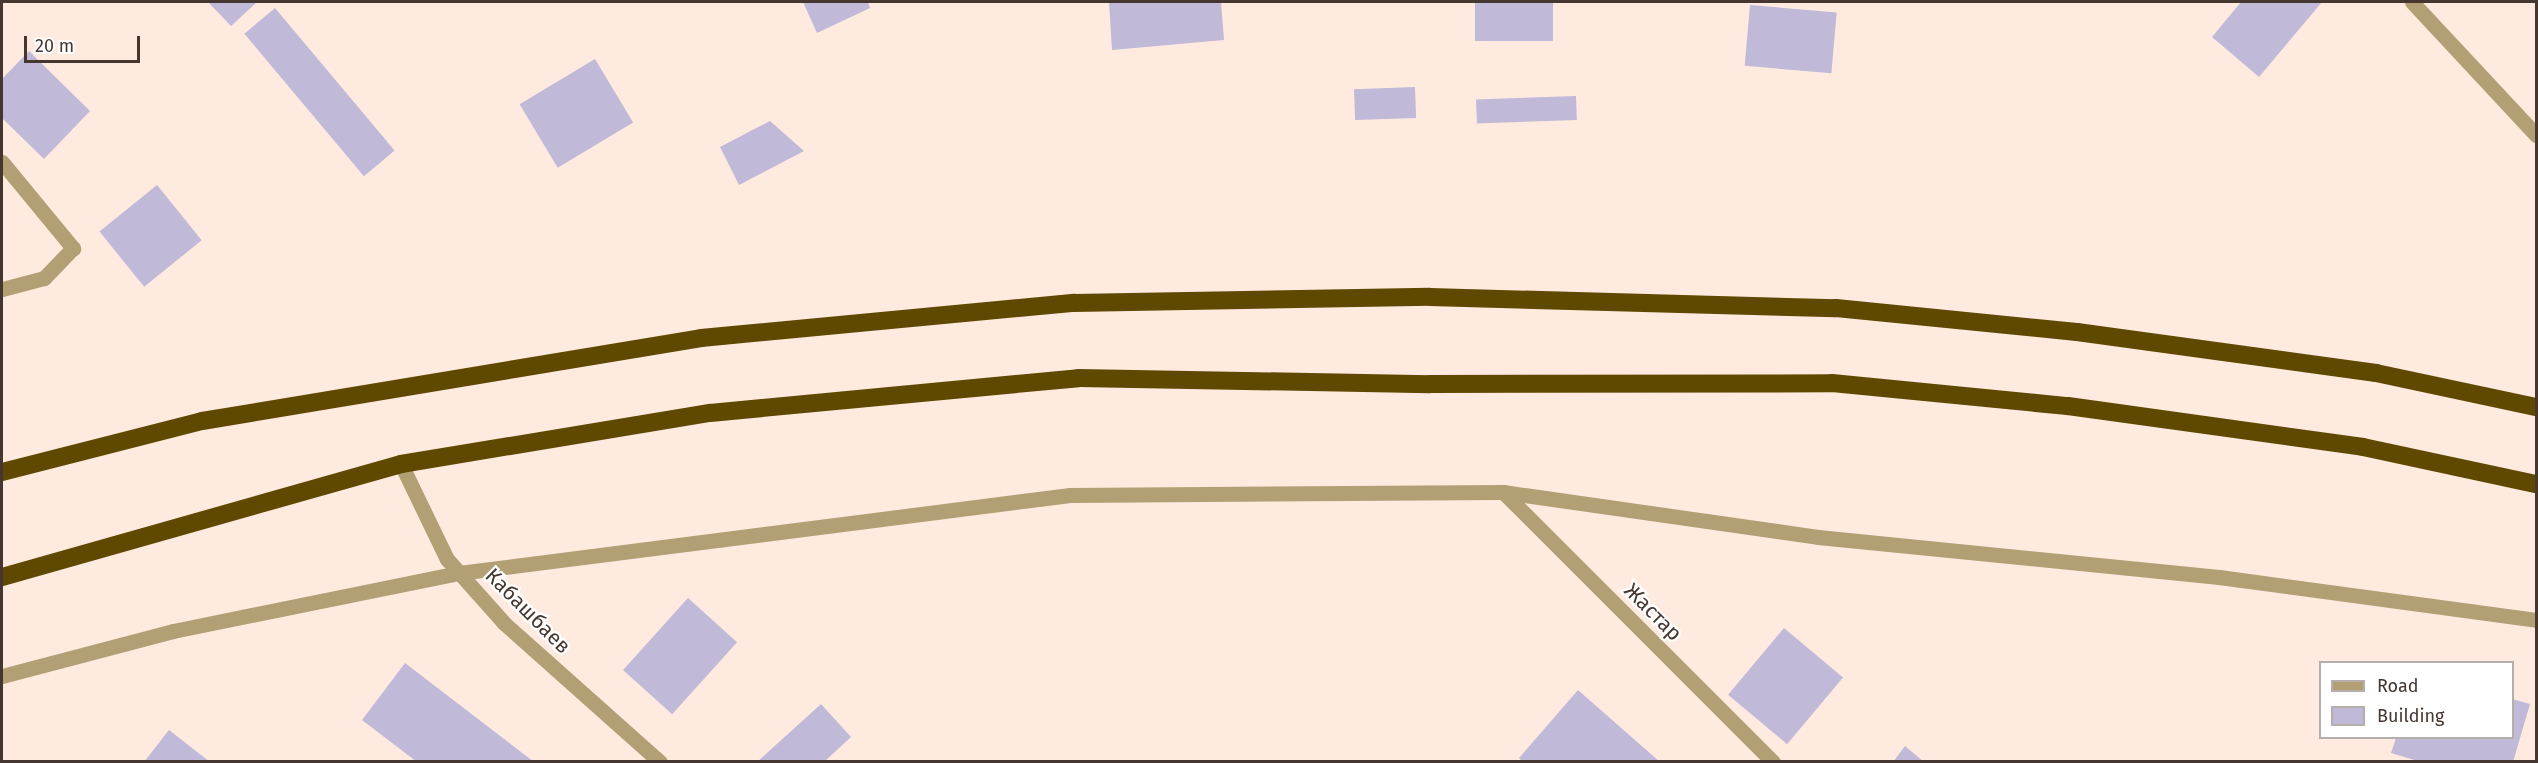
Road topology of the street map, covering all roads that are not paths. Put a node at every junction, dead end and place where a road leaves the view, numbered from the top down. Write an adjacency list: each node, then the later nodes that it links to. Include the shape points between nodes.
1 (2412, 2): 2 (street)
2 (2536, 135)
3 (2, 162): 4 (street, via 73,248 44,278)
4 (2, 289)
5 (2536, 407): 7 (highway, via 2376,373 2077,332 1836,308 1430,297 1074,303 689,340 202,421)
6 (401, 464): 8 (highway, via 710,412 1078,378 1832,383 2068,406 2363,447); 10 (street, Кабашбаев, via 447,559); 11 (highway)
7 (2, 472)
8 (2536, 484)
9 (1503, 492): 10 (street, via 1070,495); 12 (street, via 1818,537 2219,578); 15 (street, Жастар)
10 (459, 573): 13 (street, via 173,631); 14 (street, Кабашбаев, via 504,623)
11 (2, 578)
12 (2536, 620)
13 (2, 676)
14 (660, 762)
15 (1773, 762)

